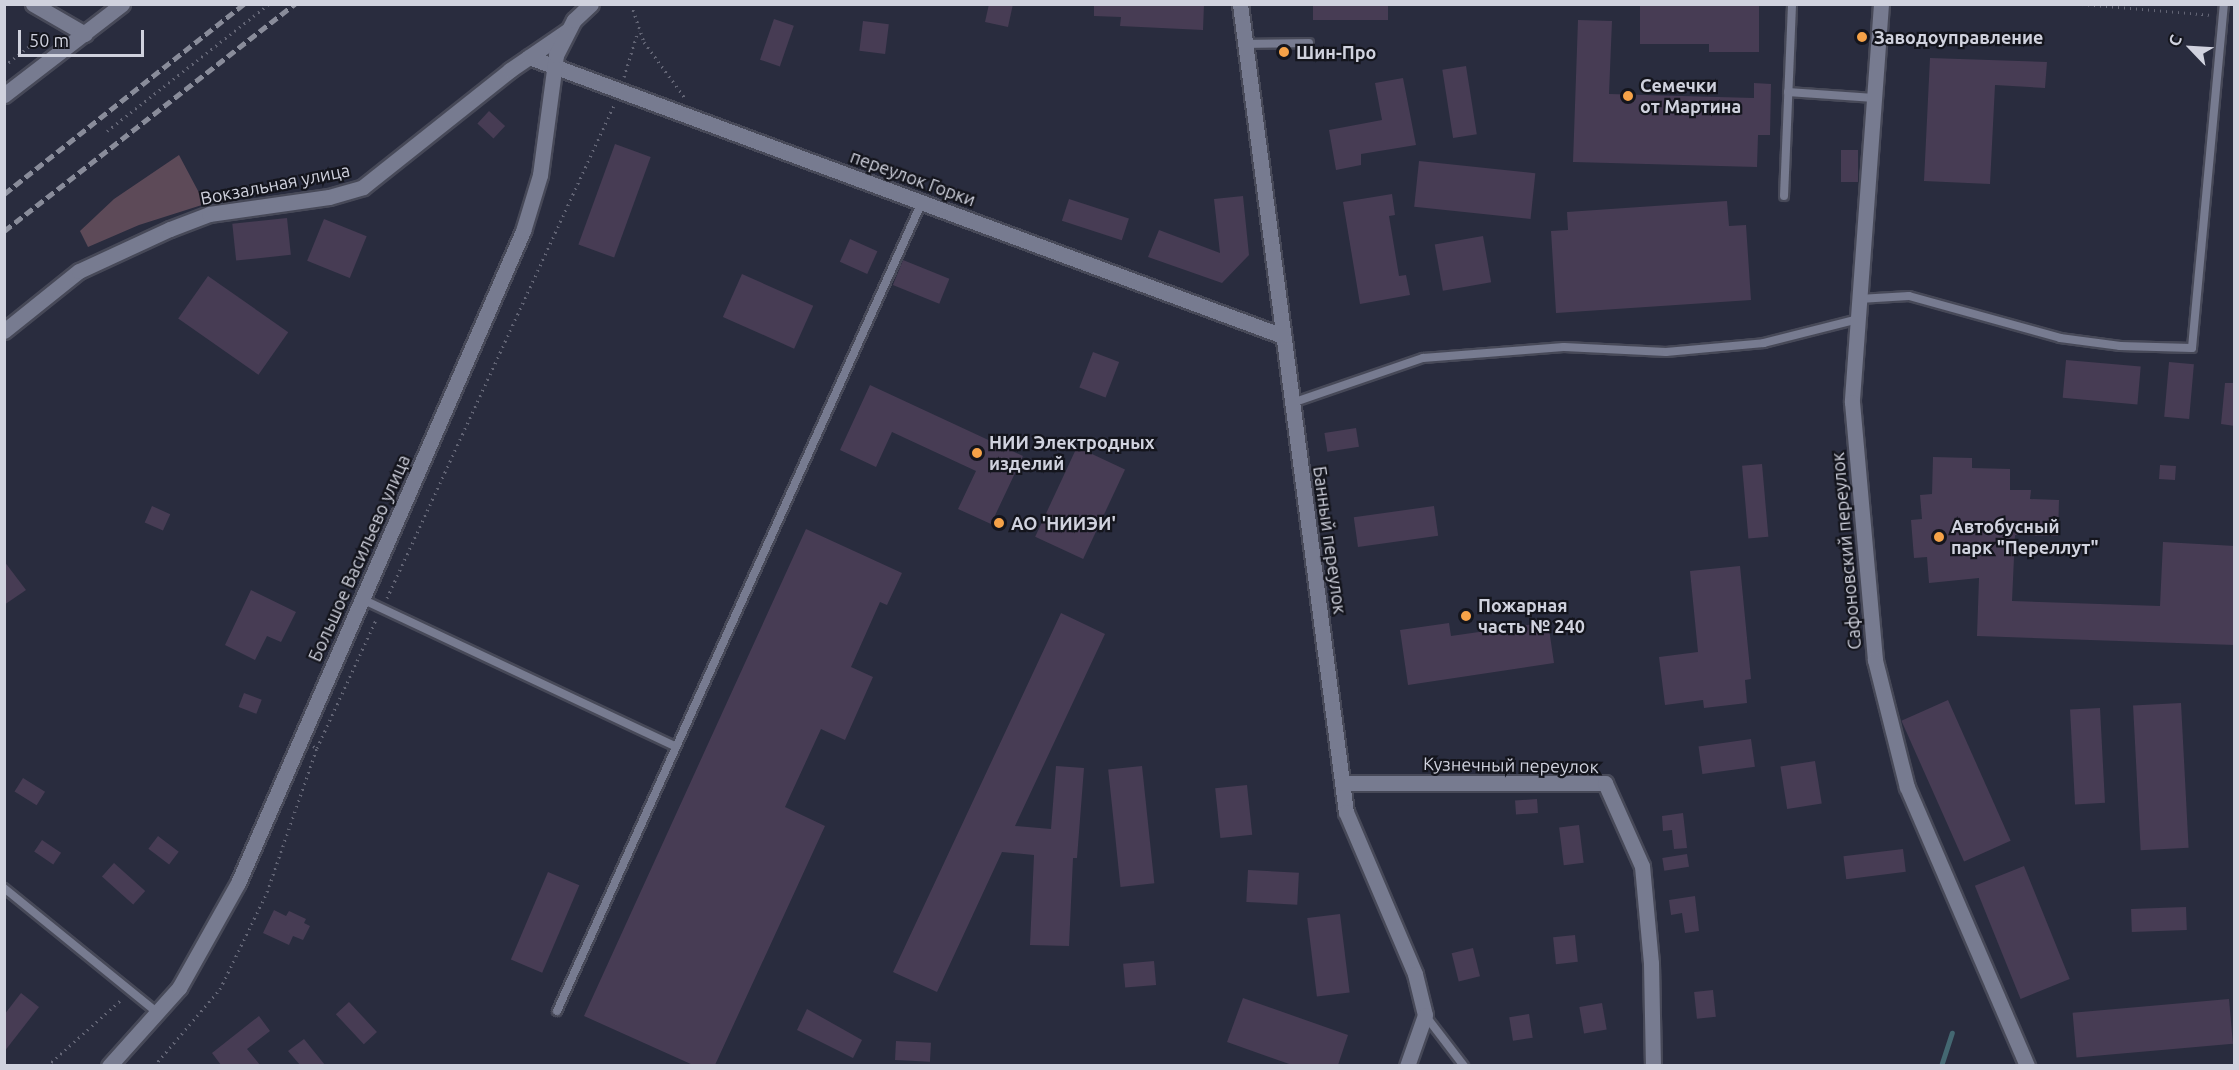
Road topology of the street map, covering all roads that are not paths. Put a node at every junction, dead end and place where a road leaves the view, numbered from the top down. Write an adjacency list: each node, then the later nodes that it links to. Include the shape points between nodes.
1 (33, 4): 9 (street)
2 (122, 4): 9 (street)
3 (591, 4): 8 (street)
4 (1240, 4): 11 (street, Банный переулок)
5 (1792, 4): 14 (lane)
6 (1881, 4): 16 (street, Сафоновский переулок)
7 (2224, 4): 19 (lane, via 2192,348 2120,346 2060,338 1910,296)
8 (567, 31): 12 (street, Вокзальная улица); 13 (street, Большое Васильево улица)
9 (85, 34): 15 (street)
10 (1309, 43): 11 (lane)
11 (1245, 44): 22 (street, Банный переулок)
12 (529, 57): 13 (street, переулок Горки); 21 (street, Вокзальная улица, via 363,187 329,197 209,214 170,229 79,271)
13 (553, 66): 18 (street, переулок Горки); 24 (street, Большое Васильево улица, via 534,202)
14 (1788, 92): 16 (lane); 17 (lane)
15 (4, 95)
16 (1874, 98): 19 (street, Сафоновский переулок)
17 (1784, 196)
18 (922, 202): 22 (street, переулок Горки); 25 (lane)
19 (1859, 299): 20 (street, Сафоновский переулок)
20 (1858, 319): 23 (lane, via 1764,343 1666,352 1564,347 1423,358); 35 (street, Сафоновский переулок, via 1852,402 1875,660 1907,787)
21 (4, 330)
22 (1283, 336): 23 (street, Банный переулок)
23 (1292, 403): 26 (street, Банный переулок)
24 (362, 599): 25 (lane); 29 (street, Большое Васильево улица, via 218,922 192,968)
25 (676, 747): 28 (lane)
26 (1343, 783): 30 (street, Банный переулок, via 1346,812 1415,974); 34 (street, Кузнечный переулок, via 1605,783 1642,866 1651,963)
27 (4, 888): 29 (lane)
28 (557, 1011)
29 (158, 1013): 31 (street, Большое Васильево улица)
30 (1425, 1015): 32 (street); 33 (lane)
31 (109, 1065)
32 (1407, 1065)
33 (1464, 1065)
34 (1653, 1065)
35 (2027, 1065)

